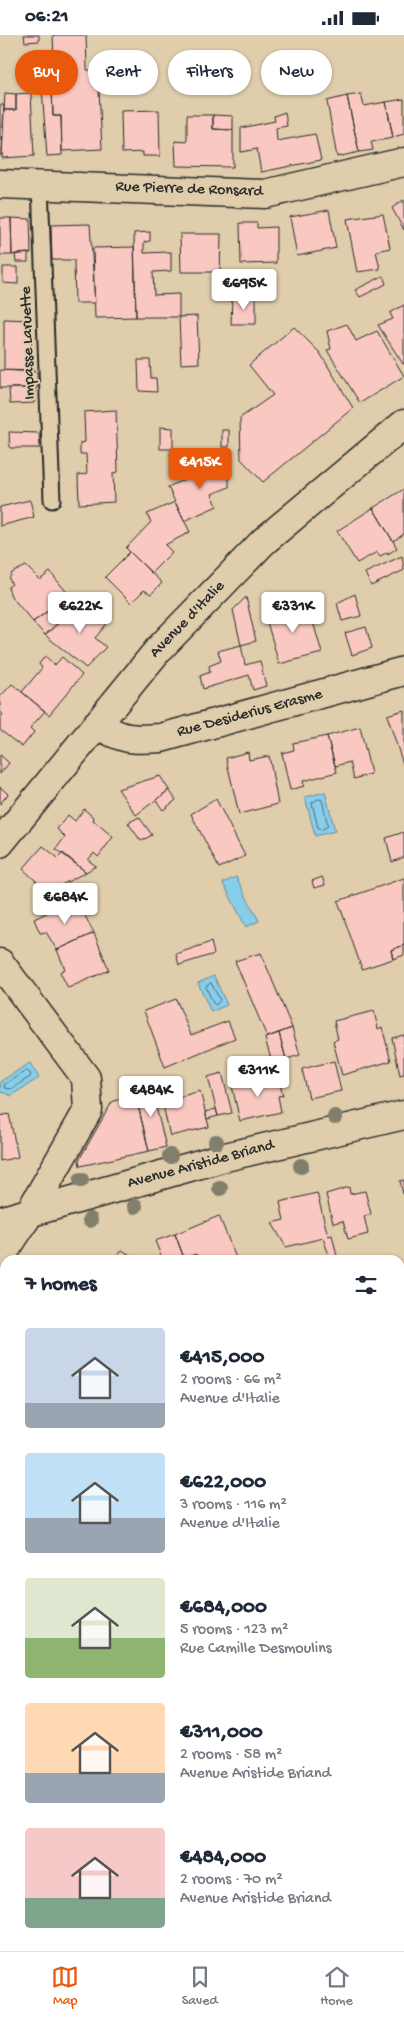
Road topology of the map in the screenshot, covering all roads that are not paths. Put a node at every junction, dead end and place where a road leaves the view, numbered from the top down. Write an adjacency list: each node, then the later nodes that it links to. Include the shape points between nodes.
1 (404, 162): 3 (street, Rue Pierre de Ronsard, via 265,194)
2 (0, 184): 3 (street, Rue Pierre de Ronsard)
3 (40, 185): 5 (lane, Impasse Laruette)
4 (404, 424): 7 (street, Avenue d'Italie, via 264,541 158,650)
5 (52, 500)
6 (404, 671): 7 (street, Rue Desiderius Erasme, via 161,738 133,740)
7 (97, 724): 8 (street, Avenue d'Italie)
8 (0, 843)
9 (0, 963): 11 (street, via 86,1077 88,1110)
10 (404, 1115): 11 (street, Avenue Aristide Briand, via 221,1158)
11 (29, 1214): 12 (street, Avenue Aristide Briand); 13 (street)
12 (0, 1221)
13 (2, 1255)

